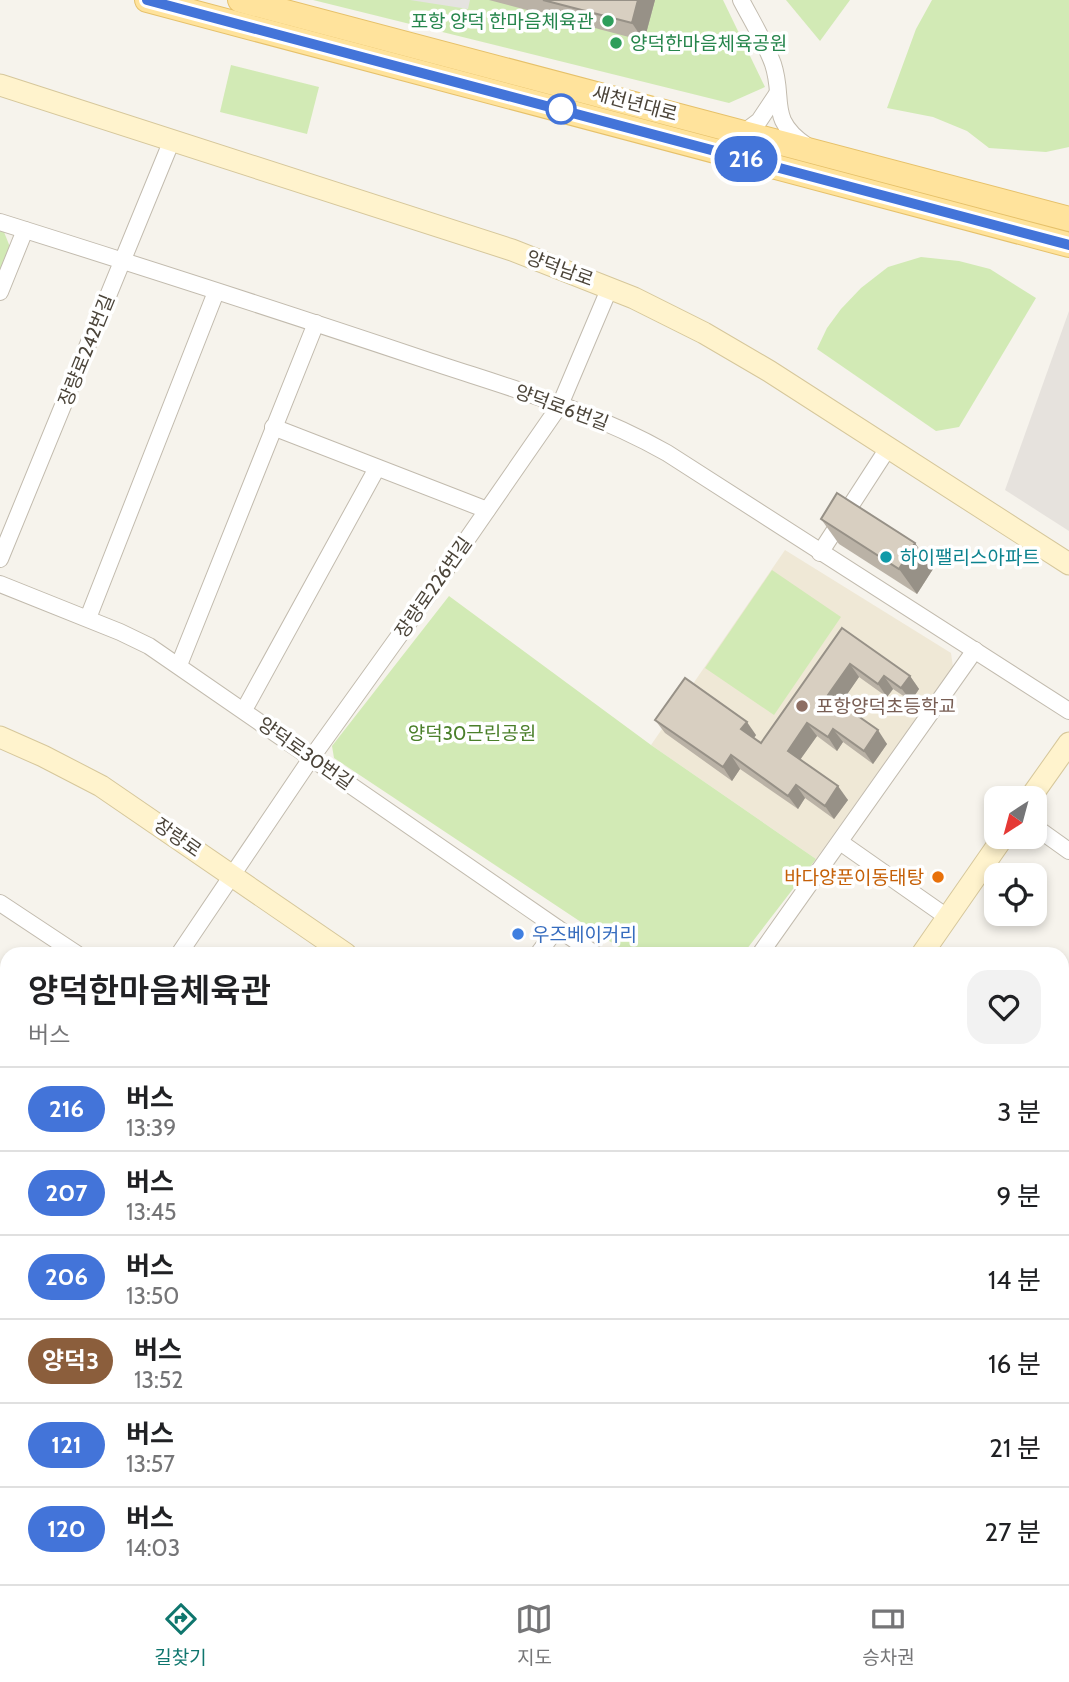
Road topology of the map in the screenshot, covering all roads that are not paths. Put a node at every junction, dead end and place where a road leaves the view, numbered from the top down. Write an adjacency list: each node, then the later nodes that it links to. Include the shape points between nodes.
1 (147, 0): 12 (main road, 새천년대로)
2 (240, 0): 6 (main road, 새천년대로)
3 (741, 0): 5 (street, via 772,62)
4 (0, 85): 7 (street, 양덕남로)
5 (776, 94): 6 (street, via 759,121); 8 (street, via 789,131)
6 (743, 134): 8 (main road, 새천년대로)
7 (172, 140): 13 (street, 장량로242번길); 14 (street, 양덕남로, via 512,250)
8 (815, 152): 9 (main road, 새천년대로)
9 (1069, 219)
10 (0, 222): 11 (street, 양덕로6번길)
11 (25, 230): 13 (street, 양덕로6번길); 15 (street)
12 (1069, 245)
13 (122, 261): 16 (street, 양덕로6번길); 24 (street, 장량로242번길)
14 (610, 287): 18 (street, 장량로226번길); 20 (street, 양덕남로, via 734,350)
15 (0, 292)
16 (216, 292): 17 (street, 양덕로6번길); 27 (street)
17 (316, 323): 18 (street, 양덕로6번길); 19 (street)
18 (560, 405): 22 (street, 장량로226번길); 23 (street, 양덕로6번길, via 645,440)
19 (273, 427): 21 (street); 29 (street)
20 (888, 448): 23 (street); 25 (street, 양덕남로)
21 (377, 468): 22 (street); 30 (street)
22 (487, 510): 34 (street, 장량로226번길)
23 (820, 552): 28 (street, 양덕로6번길)
24 (0, 559)
25 (1069, 564)
26 (0, 584): 27 (street, 양덕로30번길)
27 (88, 618): 29 (street, 양덕로30번길)
28 (975, 650): 31 (street, 양덕로6번길); 37 (street)
29 (178, 664): 30 (street, 양덕로30번길)
30 (244, 710): 34 (street, 양덕로30번길)
31 (1069, 711)
32 (0, 737): 40 (street, 장량로, via 101,786)
33 (1069, 743): 35 (street)
34 (312, 757): 40 (street, 장량로226번길); 43 (street, 양덕로30번길)
35 (1039, 786)
36 (1047, 835): 39 (street)
37 (840, 842): 42 (street); 49 (street)
38 (994, 849): 42 (street)
39 (1069, 850)
40 (233, 876): 45 (street, 장량로226번길); 46 (street, 장량로)
41 (0, 902): 44 (street)
42 (947, 917): 50 (street)
43 (557, 928): 47 (street); 48 (street, 양덕로30번길)
44 (67, 947)
45 (184, 947)
46 (336, 947)
47 (543, 947)
48 (585, 947)
49 (765, 947)
50 (927, 947)

